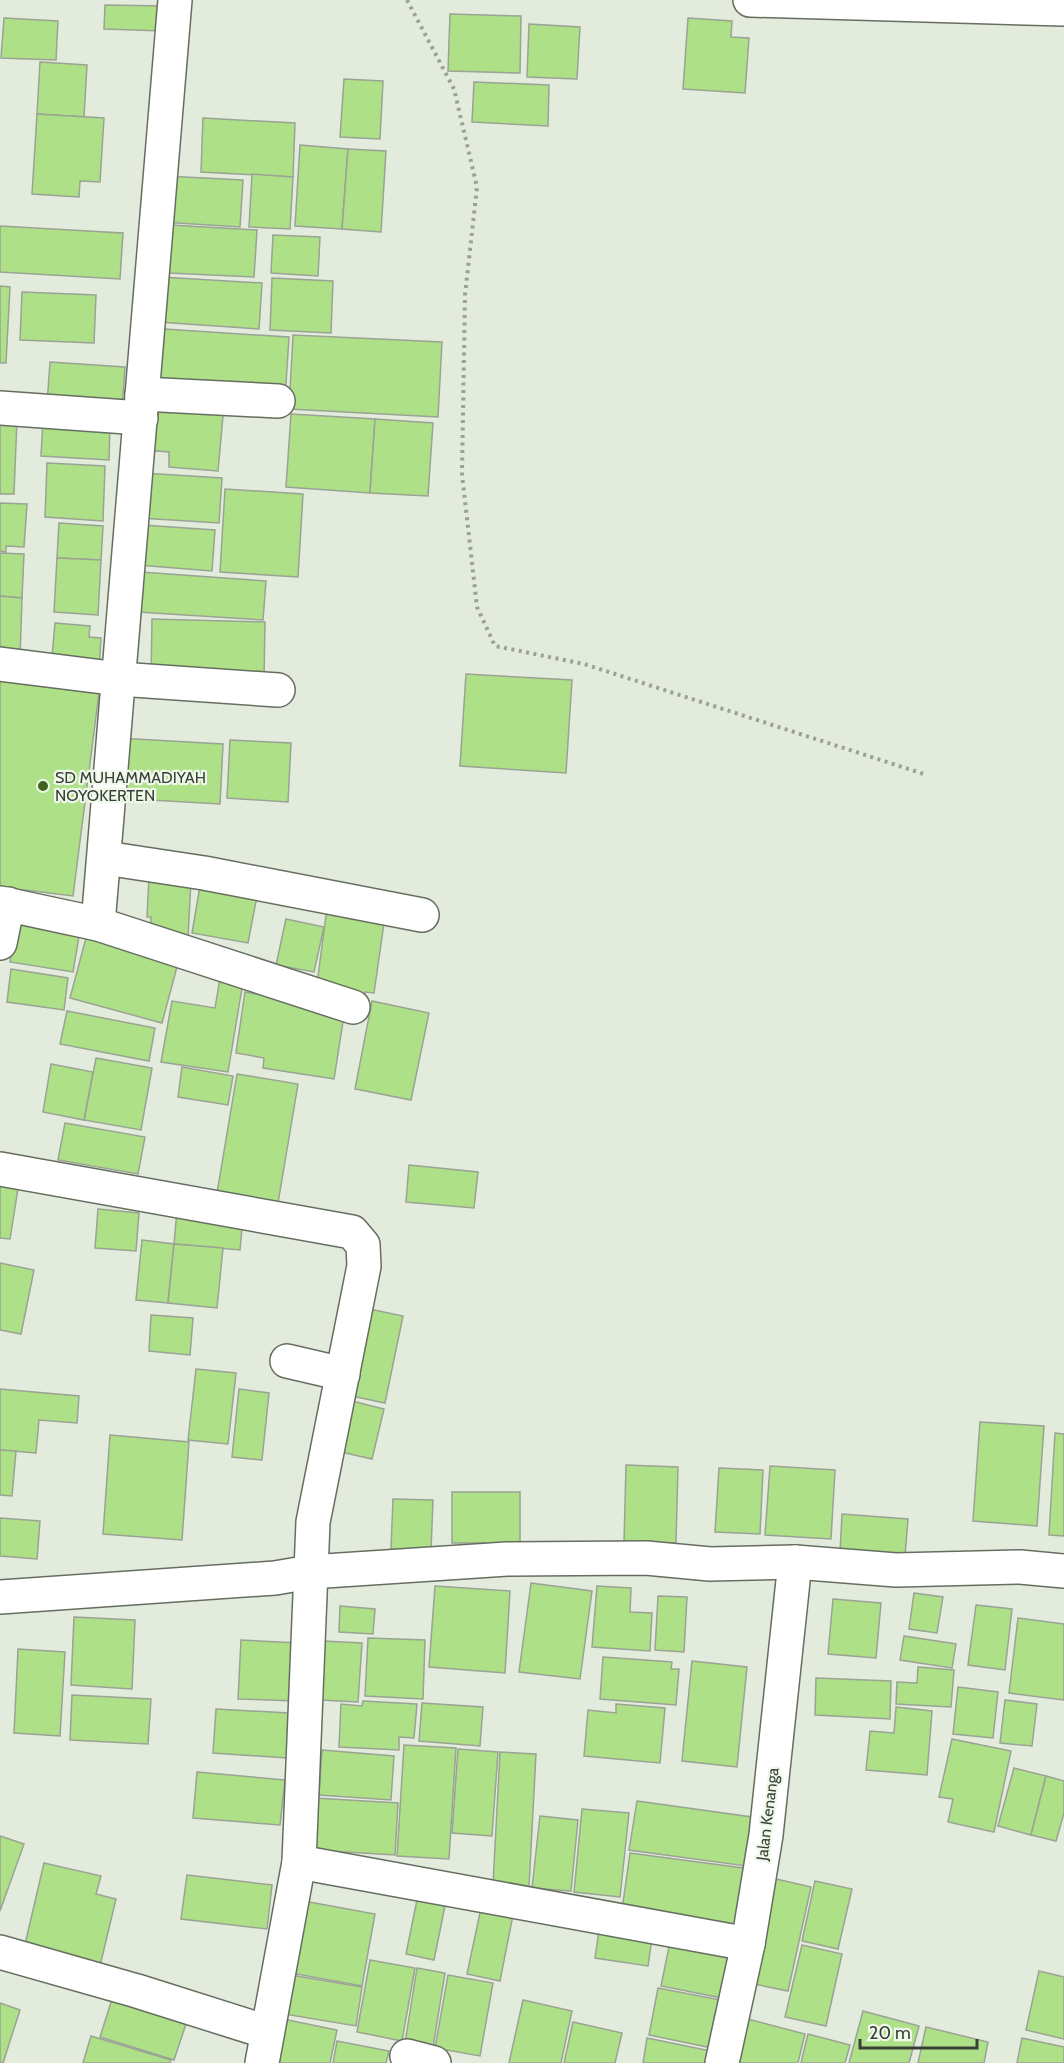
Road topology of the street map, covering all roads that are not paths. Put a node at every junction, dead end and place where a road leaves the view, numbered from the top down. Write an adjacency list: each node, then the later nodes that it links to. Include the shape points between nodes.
1 (175, 0): 5 (street)
2 (750, 0): 3 (street)
3 (1064, 9)
4 (278, 401): 5 (street)
5 (141, 406): 6 (street); 8 (street)
6 (0, 408)
7 (0, 664): 8 (street)
8 (119, 679): 9 (street); 10 (street)
9 (278, 690)
10 (105, 858): 12 (street); 13 (street)
11 (4, 904): 13 (street); 14 (street)
12 (423, 915)
13 (98, 924): 15 (street)
14 (0, 943)
15 (353, 1007)
16 (0, 1169): 18 (street, via 352,1232 363,1245 364,1266)
17 (287, 1361): 18 (street)
18 (343, 1374): 21 (street, via 313,1522)
19 (795, 1562): 20 (street, via 896,1570); 21 (street, via 507,1559); 24 (street, Jalan Kenanga, via 766,1835)
20 (1064, 1570)
21 (310, 1572): 22 (street, via 275,1578); 23 (street)
22 (0, 1597)
23 (299, 1862): 24 (street); 26 (street)
24 (748, 1944): 27 (street, Jalan Kenanga)
25 (0, 1952): 26 (street, via 137,1990)
26 (264, 2048)
27 (722, 2063)

